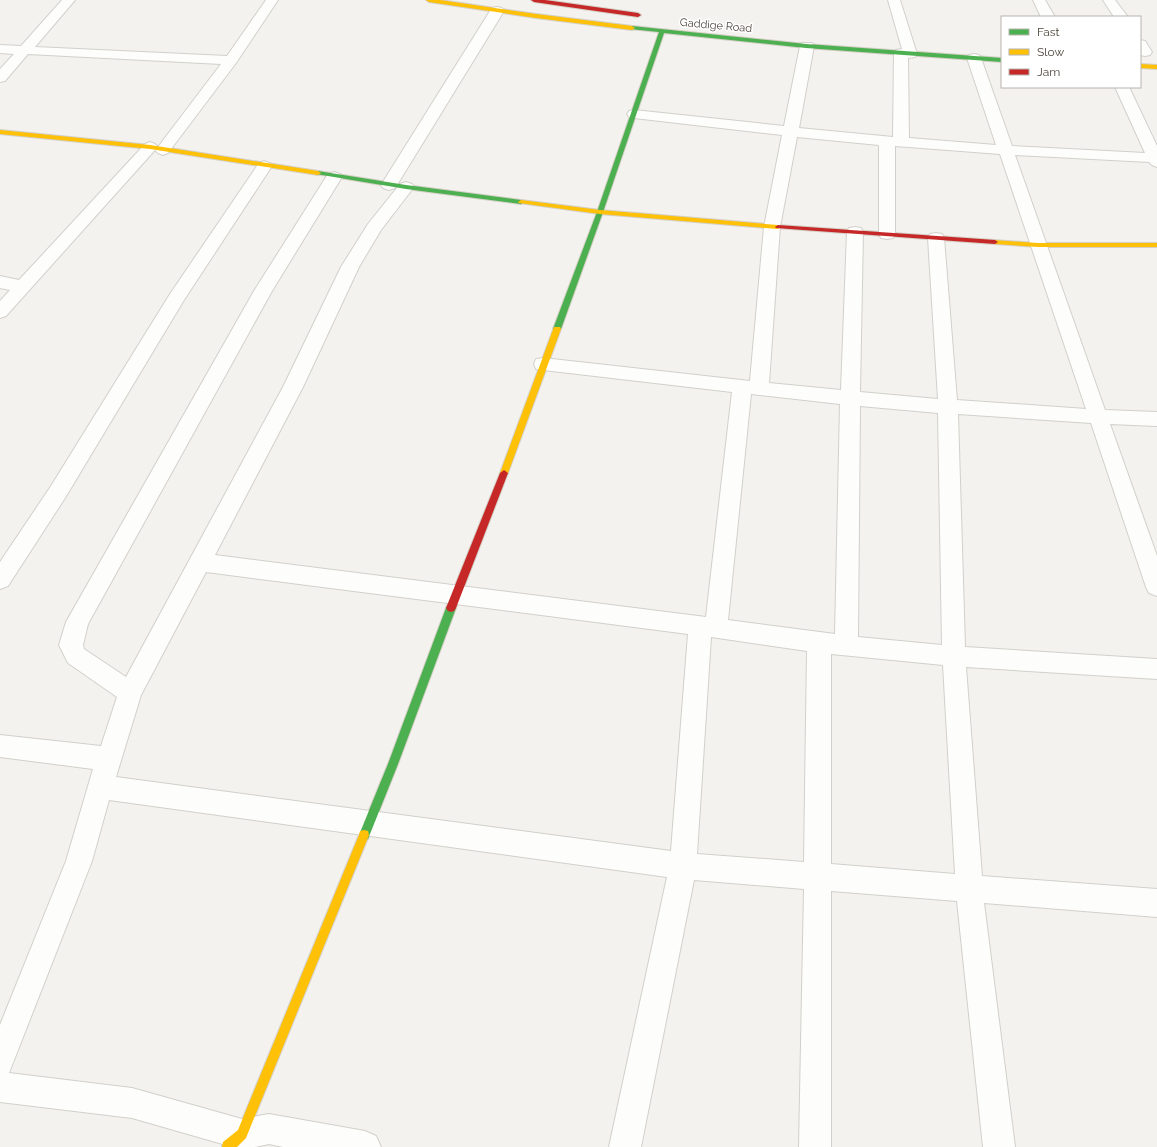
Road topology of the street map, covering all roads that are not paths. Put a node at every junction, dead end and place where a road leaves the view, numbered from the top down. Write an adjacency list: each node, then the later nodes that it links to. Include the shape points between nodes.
1 (69, 0): 16 (street)
2 (272, 0): 18 (street)
3 (429, 0): 8 (street, Gaddige Road)
4 (534, 0): 9 (street)
5 (894, 0): 13 (street)
6 (1039, 0): 10 (street)
7 (1109, 0): 11 (street)
8 (497, 11): 12 (street, Gaddige Road); 33 (street)
9 (647, 16)
10 (1047, 16)
11 (1120, 16)
12 (662, 32): 14 (street, Gaddige Road); 24 (street)
13 (906, 45): 14 (street, Gaddige Road); 17 (street, Gaddige Road); 27 (street)
14 (807, 46): 26 (street)
15 (0, 49): 16 (street)
16 (24, 51): 18 (street); 22 (street)
17 (974, 58): 19 (street, Gaddige Road); 29 (street)
18 (231, 60): 28 (street)
19 (1001, 60)
20 (1141, 66): 21 (street)
21 (1157, 67)
22 (0, 78)
23 (1122, 88): 30 (street)
24 (634, 114): 26 (street); 34 (street)
25 (0, 132): 28 (street)
26 (790, 133): 27 (street); 35 (street)
27 (894, 140): 29 (street); 37 (street)
28 (156, 149): 31 (street); 42 (street)
29 (1005, 151): 30 (street); 39 (street)
30 (1156, 159)
31 (264, 166): 32 (street); 52 (street, via 176,298 58,492)
32 (334, 177): 33 (street); 60 (street, via 263,291 77,622 71,644 76,656)
33 (398, 186): 34 (street); 51 (street, via 350,267 293,387)
34 (600, 212): 35 (street); 44 (street)
35 (772, 227): 36 (street); 45 (street)
36 (855, 232): 37 (street); 46 (street)
37 (887, 234): 38 (street)
38 (936, 238): 39 (street); 47 (street)
39 (1038, 245): 40 (street); 48 (street)
40 (1157, 245)
41 (0, 282): 42 (street)
42 (23, 287): 43 (street)
43 (0, 312)
44 (543, 364): 45 (street); 54 (street, via 490,512)
45 (750, 387): 46 (street); 55 (street)
46 (850, 398): 47 (street); 57 (street)
47 (948, 406): 48 (street); 58 (street)
48 (1098, 417): 49 (street); 50 (street)
49 (1157, 419)
50 (1151, 550): 53 (street)
51 (199, 562): 54 (street); 60 (street)
52 (0, 580)
53 (1157, 587)
54 (456, 594): 55 (street); 64 (street)
55 (708, 627): 56 (street); 65 (street)
56 (819, 642): 57 (street); 66 (street)
57 (846, 646): 58 (street)
58 (954, 656): 59 (street); 67 (street)
59 (1157, 669)
60 (130, 693): 62 (street)
61 (0, 746): 62 (street)
62 (109, 759): 63 (street)
63 (100, 787): 64 (street); 69 (street, via 79,860)
64 (368, 824): 65 (street); 71 (street)
65 (683, 866): 66 (street); 73 (street)
66 (817, 876): 67 (street); 74 (street)
67 (969, 888): 68 (street); 75 (street)
68 (1157, 903)
69 (0, 1062)
70 (0, 1087): 71 (street, via 132,1103)
71 (235, 1141): 72 (street, via 269,1129)
72 (365, 1147)
73 (625, 1147)
74 (815, 1147)
75 (999, 1147)

